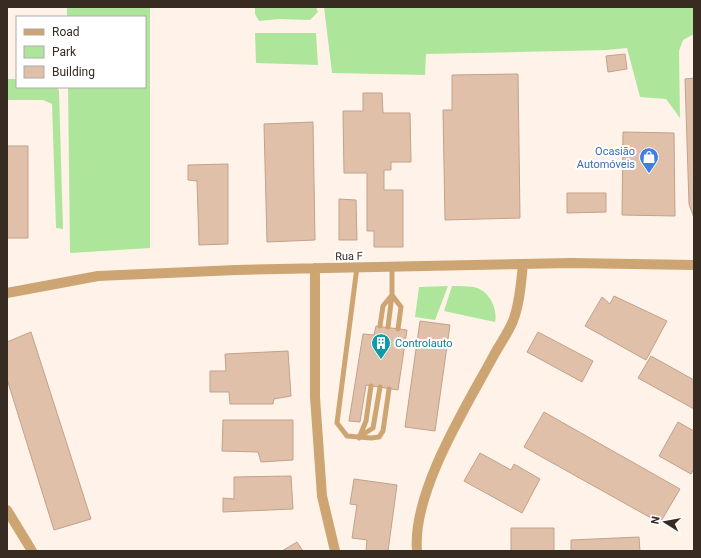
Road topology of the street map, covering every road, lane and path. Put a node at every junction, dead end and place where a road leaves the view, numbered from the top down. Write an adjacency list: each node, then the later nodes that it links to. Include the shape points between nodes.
1 (523, 264): 2 (street, Rua F); 4 (street, Rua F); 18 (street, via 521,287 513,320 454,427 425,496 416,536)
2 (694, 264)
3 (357, 267): 4 (street, Rua F); 5 (street, Rua F); 14 (lane, via 337,423 347,436)
4 (392, 267): 7 (lane)
5 (315, 268): 6 (street, Rua F, via 98,276); 17 (street, via 315,397 322,496)
6 (7, 293)
7 (392, 295): 8 (lane, via 383,306); 9 (lane); 10 (lane, via 401,307)
8 (380, 326)
9 (388, 327)
10 (398, 329)
11 (371, 386): 14 (lane, via 366,421)
12 (380, 387): 14 (lane, via 373,428)
13 (389, 389): 14 (lane, via 383,431 379,437)
14 (359, 438)
15 (7, 510): 16 (street)
16 (32, 551)
17 (335, 551)
18 (417, 551)

